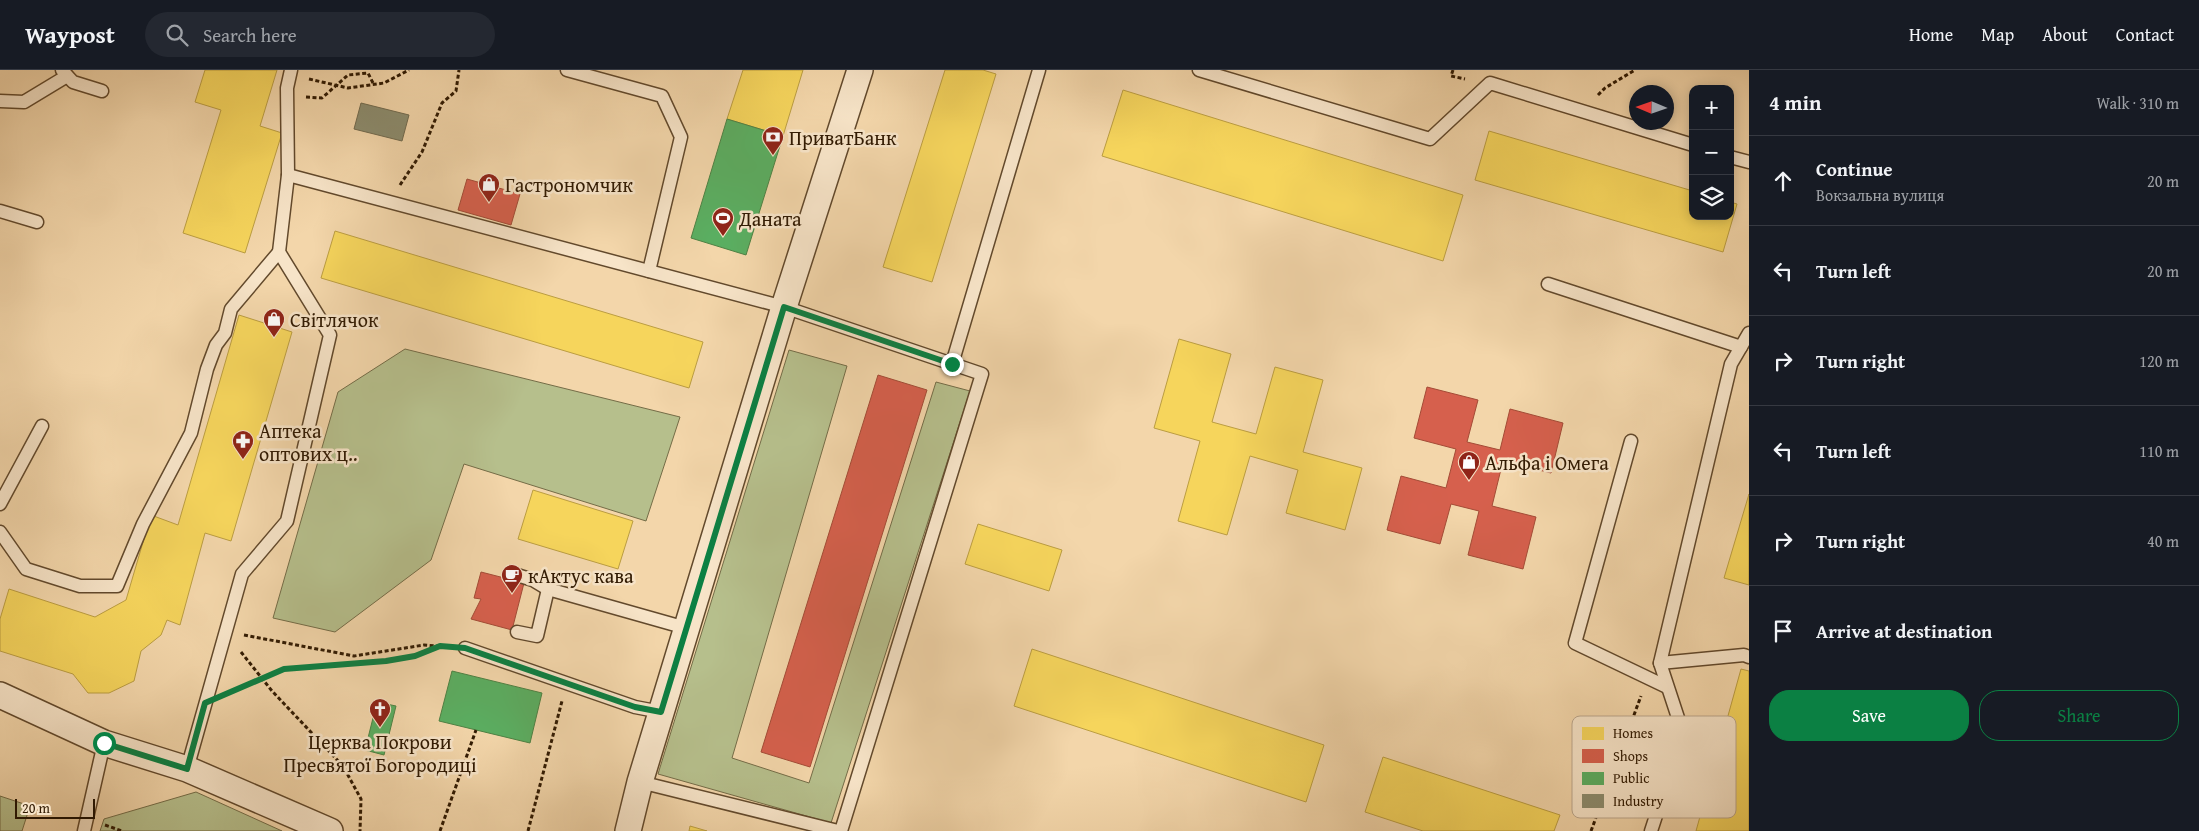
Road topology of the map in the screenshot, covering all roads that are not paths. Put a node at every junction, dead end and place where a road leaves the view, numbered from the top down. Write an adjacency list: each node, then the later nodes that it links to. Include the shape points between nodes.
1 (567, 70): 16 (lane, via 662,96 681,137)
2 (860, 70): 18 (street)
3 (1039, 70): 21 (lane)
4 (1199, 70): 9 (lane, via 1430,139 1490,83)
5 (291, 72): 12 (lane, via 287,95)
6 (64, 73): 7 (lane, via 73,82); 8 (lane, via 24,102)
7 (102, 91)
8 (0, 101)
9 (1689, 144)
10 (1734, 158): 11 (lane)
11 (1749, 162)
12 (288, 175): 15 (lane); 16 (lane)
13 (0, 211): 14 (lane)
14 (37, 222)
15 (279, 252): 25 (lane, via 231,309 225,333 216,345 207,369 191,433 143,524 117,586 80,586 26,568); 38 (lane, via 330,335 287,521 242,574)
16 (649, 271): 18 (lane)
17 (1548, 284): 20 (lane)
18 (784, 307): 21 (lane); 28 (street)
19 (1749, 333): 20 (lane)
20 (1741, 347): 32 (lane, via 1731,364)
21 (952, 364): 44 (lane, via 982,374)
22 (42, 426): 24 (lane)
23 (1631, 440): 33 (lane, via 1575,643)
24 (0, 504)
25 (0, 532)
26 (517, 575): 27 (lane)
27 (548, 589): 28 (lane); 29 (lane, via 537,636)
28 (686, 628): 35 (street)
29 (517, 632)
30 (465, 648): 35 (lane, via 635,707)
31 (1749, 657): 32 (lane)
32 (1660, 663): 33 (lane)
33 (1667, 687): 36 (lane)
34 (0, 695): 37 (street)
35 (661, 712): 39 (street)
36 (1677, 716)
37 (104, 743): 38 (street); 41 (lane)
38 (187, 769): 42 (street)
39 (640, 782): 43 (street); 44 (lane)
40 (1655, 818): 45 (lane)
41 (84, 831)
42 (330, 831)
43 (628, 831)
44 (839, 831)
45 (1651, 831)

